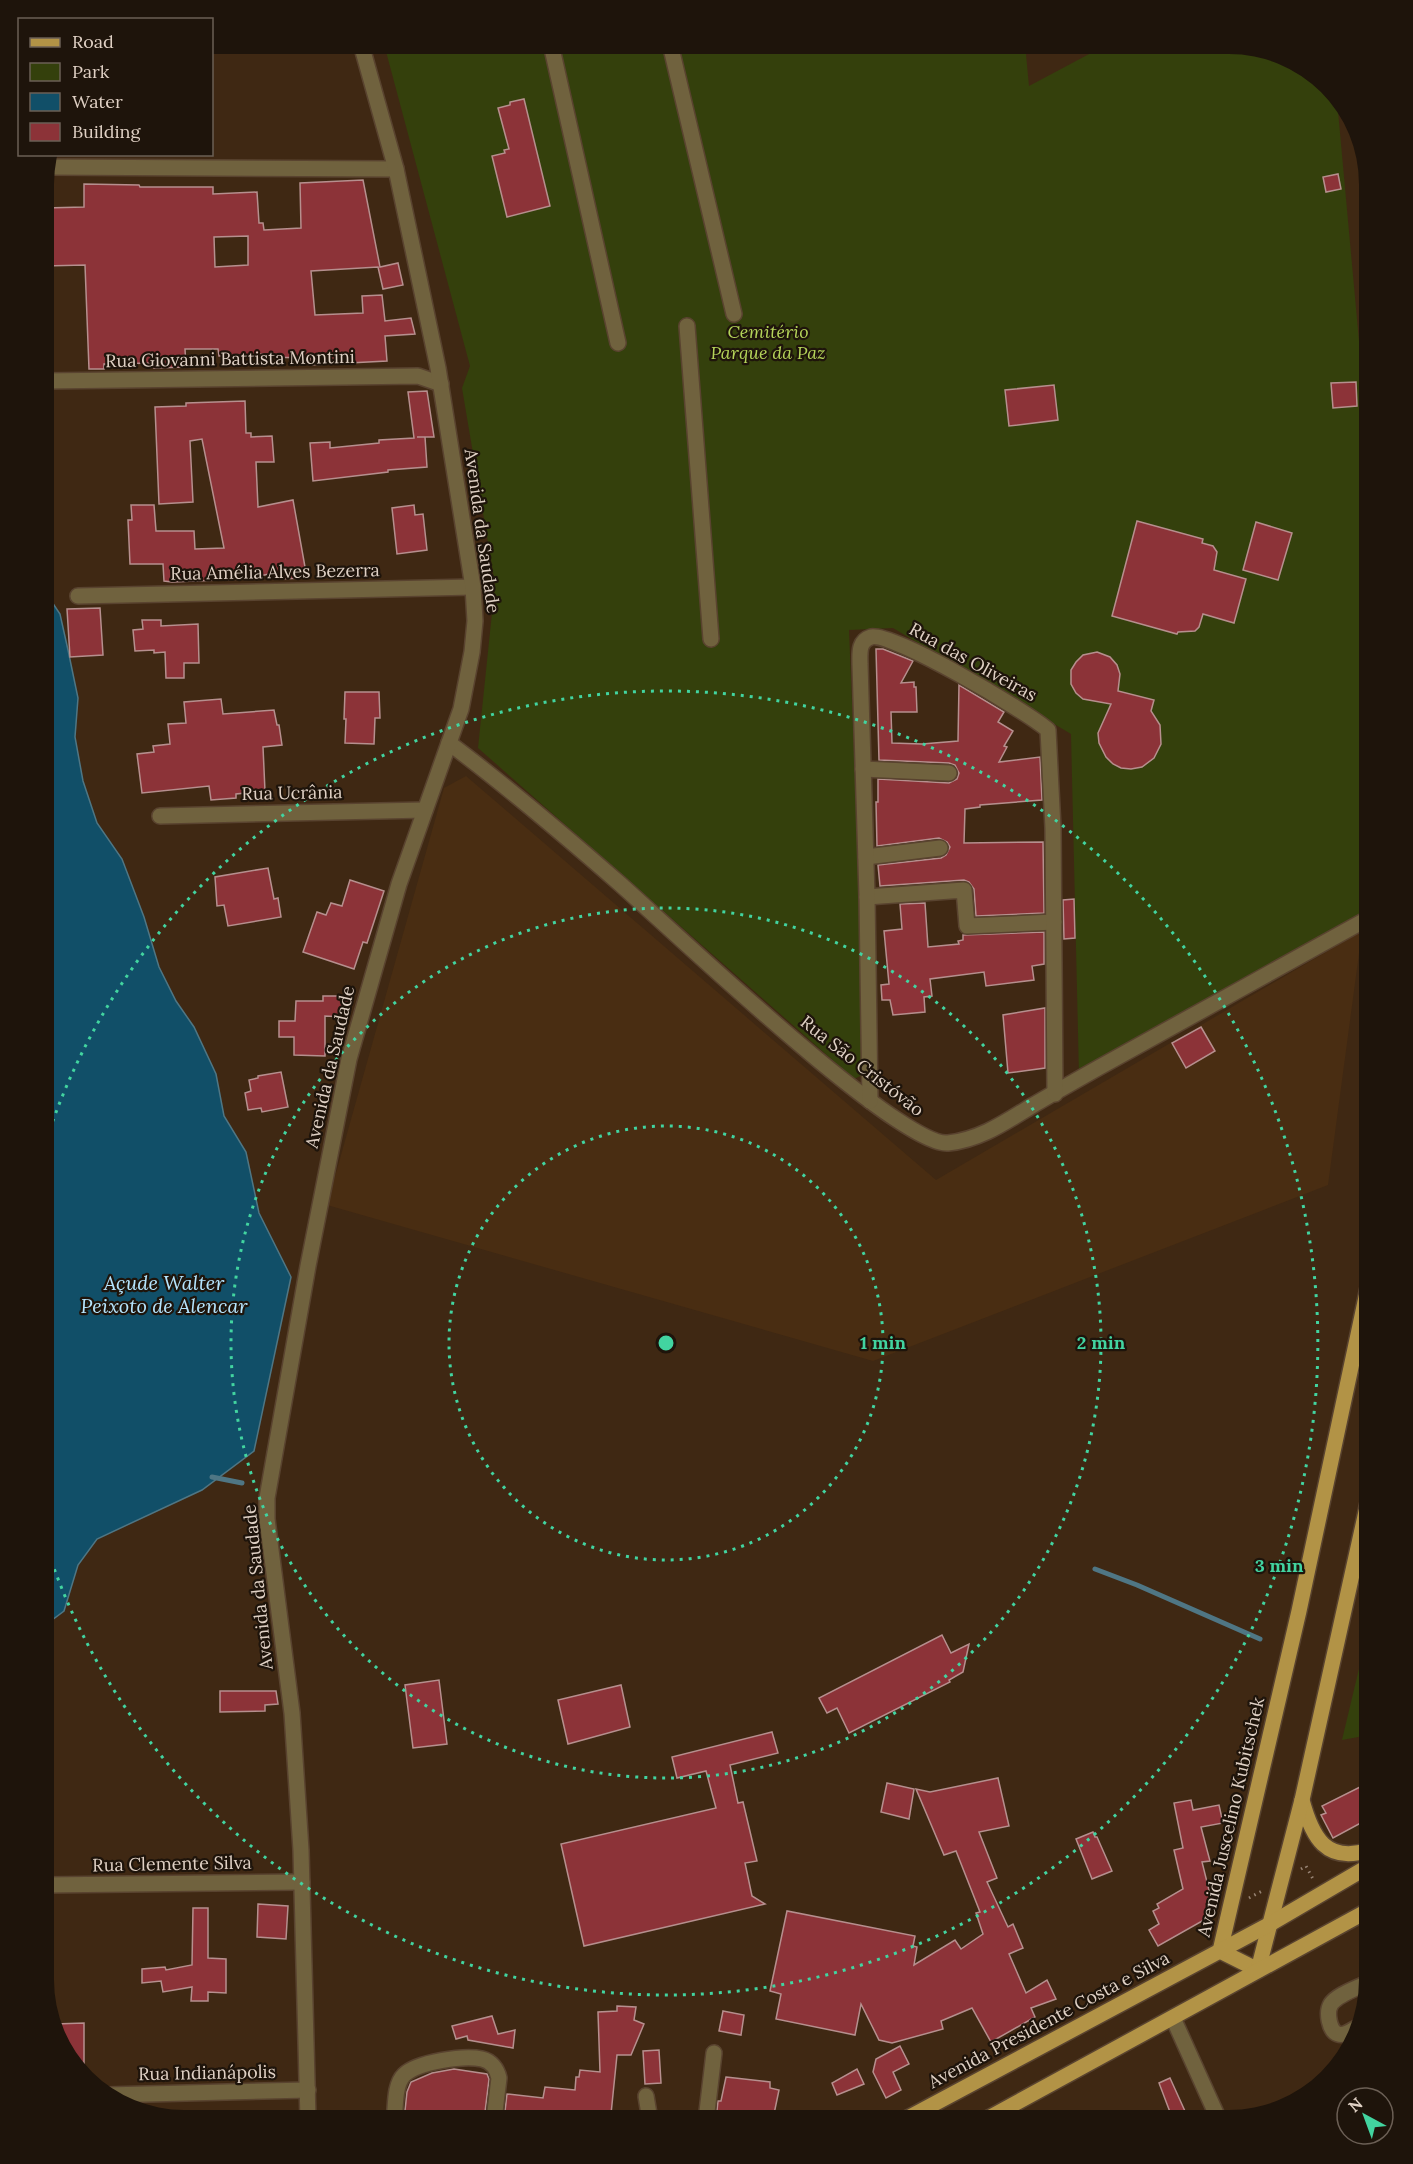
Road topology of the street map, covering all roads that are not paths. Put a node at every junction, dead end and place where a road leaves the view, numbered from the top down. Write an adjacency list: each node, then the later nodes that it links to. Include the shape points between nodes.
1 (364, 54): 5 (street, Avenida da Saudade)
2 (553, 54): 8 (street)
3 (672, 54): 6 (street)
4 (56, 166): 5 (street)
5 (396, 169): 9 (street, Avenida da Saudade)
6 (735, 314)
7 (687, 326): 15 (street)
8 (618, 343)
9 (438, 368): 10 (street, Rua Giovanni Battista Montini); 12 (street, Avenida da Saudade)
10 (418, 376): 11 (street, Rua Giovanni Battista Montini); 12 (street, Rua Giovanni Battista Montini)
11 (54, 381)
12 (441, 384): 13 (street, Avenida da Saudade)
13 (473, 587): 14 (street, Rua Amélia Alves Bezerra); 16 (street, Avenida da Saudade, via 475,621 470,669)
14 (78, 596)
15 (711, 639)
16 (449, 743): 19 (street, Avenida da Saudade); 27 (street, Rua São Cristóvão, via 620,884 767,1017)
17 (864, 769): 18 (street); 22 (street, Rua das Oliveiras); 24 (street, Rua das Oliveiras, via 861,647 870,638 884,638 915,652 1042,724 1048,730 1050,742)
18 (950, 773)
19 (424, 810): 20 (street, Rua Ucrânia); 33 (street, Avenida da Saudade, via 349,1059 267,1498 292,1713)
20 (160, 816)
21 (940, 848): 22 (street)
22 (866, 857): 23 (street, Rua das Oliveiras)
23 (867, 897): 24 (street, via 964,890 968,926); 27 (street, Rua das Oliveiras)
24 (1054, 922): 26 (street, Rua das Oliveiras)
25 (1359, 924): 26 (street, Rua São Cristóvão)
26 (1055, 1094): 27 (street, Rua São Cristóvão, via 992,1130 944,1144 913,1131)
27 (870, 1101)
28 (1359, 1334): 37 (main road, Avenida Juscelino Kubitschek)
29 (1359, 1547): 30 (main road)
30 (1302, 1800): 31 (main road, via 1320,1842 1343,1853); 36 (main road)
31 (1359, 1853)
32 (1359, 1872): 36 (main road, Avenida Presidente Costa e Silva)
33 (302, 1882): 34 (street, Rua Clemente Silva); 45 (street, Avenida da Saudade)
34 (54, 1885)
35 (1359, 1916): 38 (main road)
36 (1270, 1924): 37 (main road, Avenida Presidente Costa e Silva); 38 (main road)
37 (1221, 1950): 38 (main road, Avenida Juscelino Kubitschek); 53 (main road, Avenida Presidente Costa e Silva)
38 (1258, 1970): 40 (main road)
39 (1359, 1988): 42 (street, via 1330,2005 1328,2017)
40 (1173, 2018): 54 (main road); 55 (street)
41 (1347, 2033): 42 (street)
42 (1339, 2035): 43 (street)
43 (1344, 2040)
44 (714, 2053): 52 (street)
45 (308, 2090): 46 (street, Rua Indianápolis); 48 (street, Avenida da Saudade)
46 (123, 2095)
47 (646, 2096): 51 (street)
48 (308, 2110)
49 (395, 2110): 50 (street, via 405,2073 459,2058 483,2059 494,2066 499,2078)
50 (495, 2110)
51 (648, 2110)
52 (707, 2110)
53 (923, 2110)
54 (1003, 2110)
55 (1214, 2110)

